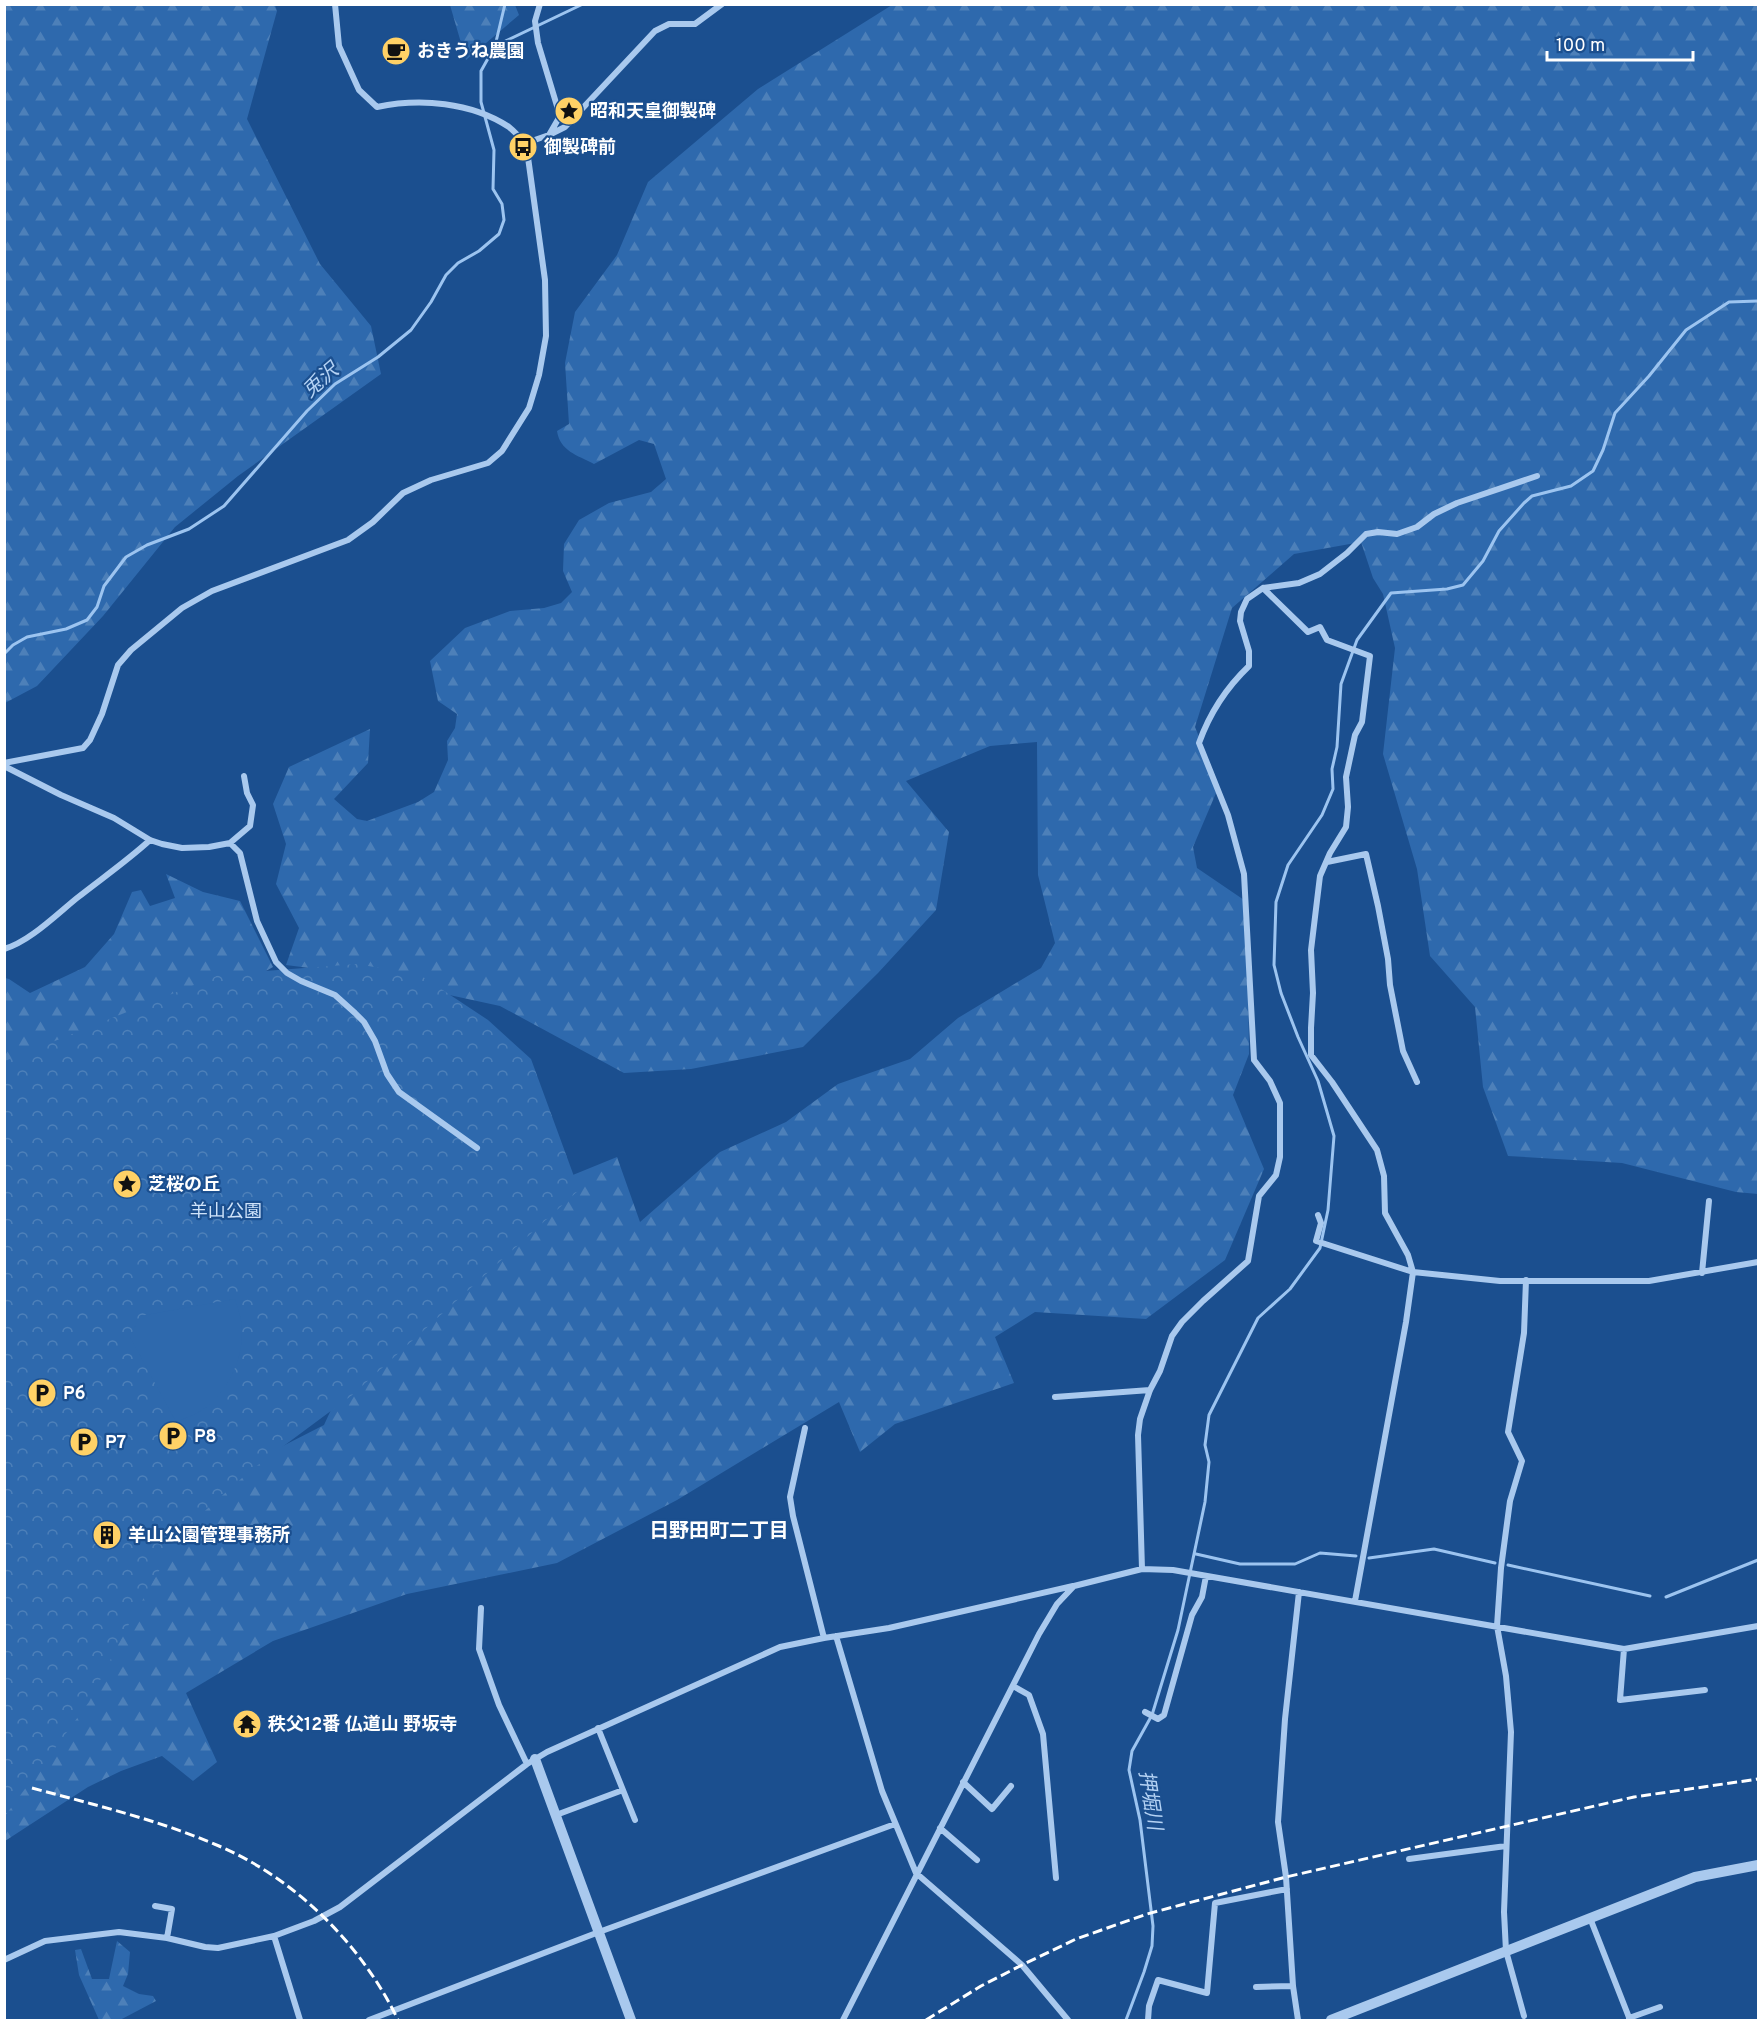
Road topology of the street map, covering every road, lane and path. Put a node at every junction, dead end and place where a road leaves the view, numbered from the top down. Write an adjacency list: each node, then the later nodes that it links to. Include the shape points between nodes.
1 (335, 4): 5 (street, via 339,46 359,90 378,107 418,101 465,109 509,128)
2 (540, 4): 4 (street, via 535,21 538,43 560,116)
3 (722, 4): 4 (street, via 695,24 669,24 655,31 565,127)
4 (549, 135): 5 (street)
5 (526, 143): 8 (street, via 545,280 546,336 529,408 502,451 488,462 403,493 348,540 212,591 182,608 118,665 99,722 83,748)
6 (1537, 476): 7 (street, via 1457,503 1397,534 1366,534 1320,574 1299,583)
7 (1263, 588): 12 (street, via 1308,632 1320,627 1327,640 1370,656 1362,722 1355,735 1346,777 1346,827); 22 (street, via 1247,599 1241,612 1249,666 1234,680 1204,727 1199,743 1228,815 1244,874 1254,1060 1280,1102 1280,1157 1276,1175 1258,1196 1248,1261 1182,1322 1172,1336)
8 (4, 765): 10 (street, via 114,818)
9 (244, 776): 11 (street, via 253,805 250,826)
10 (150, 840): 11 (street, via 182,848); 13 (street, via 48,921)
11 (230, 843): 15 (street, via 240,853 257,921 276,962 301,981 335,995 355,1013 375,1041 387,1074 399,1092)
12 (1327, 862): 14 (street, via 1366,854 1403,1051); 19 (street, via 1320,876 1311,950 1311,1055 1377,1150 1384,1176 1384,1213)
13 (4, 949)
14 (1417, 1082)
15 (477, 1148)
16 (1709, 1201): 20 (street)
17 (1318, 1215): 19 (street, via 1321,1223 1316,1241)
18 (1758, 1262): 20 (street)
19 (1413, 1272): 21 (street); 29 (street)
20 (1702, 1273): 21 (street, via 1649,1281)
21 (1526, 1280): 31 (street, via 1524,1333 1508,1432 1522,1461 1510,1501)
22 (1150, 1390): 23 (street); 25 (street, via 1138,1436)
23 (1055, 1397)
24 (805, 1428): 34 (street, via 790,1497)
25 (1142, 1569): 26 (street); 27 (street)
26 (1206, 1576): 28 (street); 38 (street, via 1164,1715 1157,1719)
27 (1074, 1586): 33 (street, via 889,1628); 36 (street, via 1057,1604)
28 (1299, 1592): 29 (street); 54 (street, via 1278,1822)
29 (1355, 1601): 31 (street)
30 (481, 1608): 40 (street, via 479,1649 499,1705)
31 (1497, 1626): 35 (street); 48 (street, via 1511,1732)
32 (1758, 1626): 35 (street)
33 (836, 1636): 34 (street); 46 (street)
34 (824, 1638): 39 (street, via 780,1647)
35 (1624, 1649): 37 (street, via 1620,1700)
36 (1013, 1686): 41 (street); 53 (street, via 1029,1695 1043,1734)
37 (1705, 1690)
38 (1145, 1712)
39 (598, 1728): 40 (street); 43 (street)
40 (531, 1761): 44 (street); 58 (street, via 340,1906)
41 (963, 1782): 42 (street, via 992,1809); 47 (street)
42 (1011, 1786)
43 (623, 1790): 44 (street); 45 (street)
44 (556, 1815): 57 (street)
45 (635, 1820)
46 (895, 1824): 52 (street); 57 (street)
47 (940, 1828): 50 (street); 52 (street)
48 (1506, 1846): 49 (street); 60 (street)
49 (1409, 1859)
50 (977, 1860)
51 (1758, 1865): 56 (street, via 1695,1877)
52 (916, 1873): 70 (street); 71 (street, via 1022,1965)
53 (1056, 1878)
54 (1287, 1889): 62 (street); 72 (street, via 1215,1903 1207,1993 1158,1980)
55 (156, 1905): 59 (street, via 172,1909)
56 (1590, 1918): 60 (street); 66 (street)
57 (599, 1932): 68 (street); 69 (street)
58 (274, 1936): 59 (street, via 218,1948); 67 (street)
59 (167, 1938): 61 (street, via 118,1932 45,1941)
60 (1506, 1951): 65 (street); 74 (street)
61 (4, 1960)
62 (1293, 1986): 63 (street); 73 (street)
63 (1256, 1987)
64 (1660, 2007): 66 (street)
65 (1524, 2016)
66 (1629, 2019)
67 (300, 2020)
68 (369, 2020)
69 (632, 2020)
70 (843, 2020)
71 (1068, 2020)
72 (1148, 2020)
73 (1298, 2020)
74 (1332, 2020)

